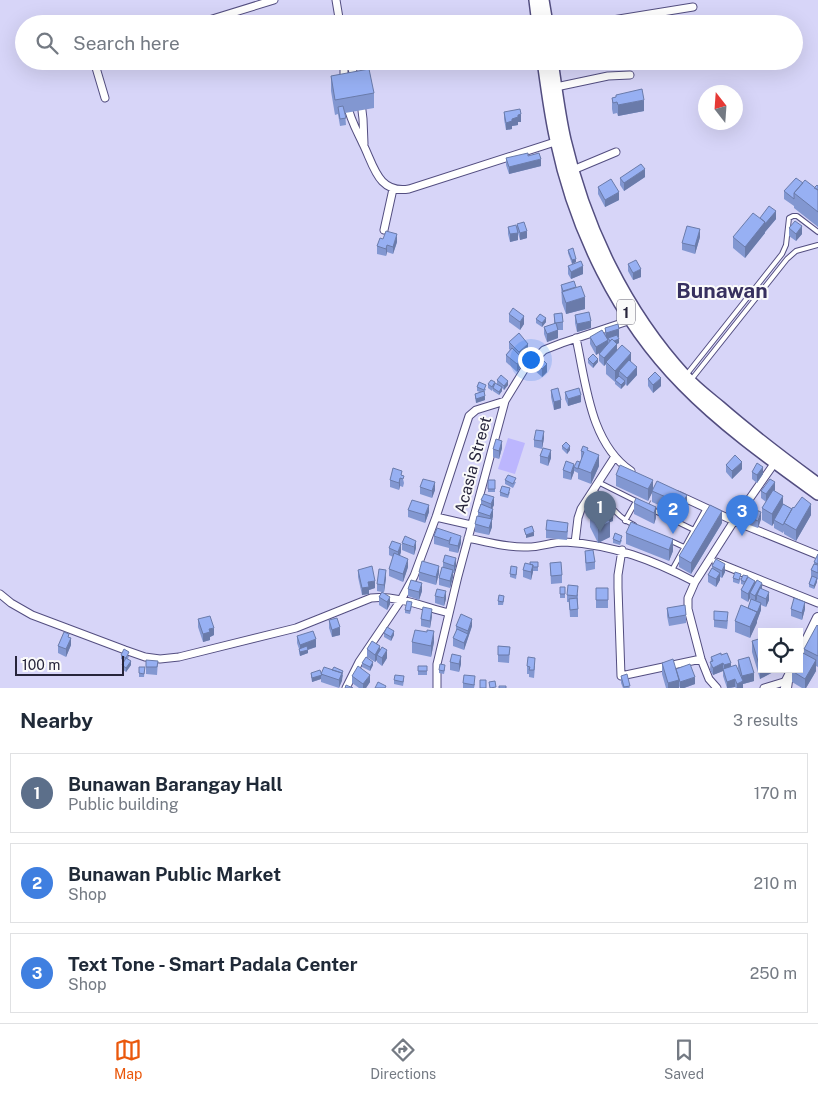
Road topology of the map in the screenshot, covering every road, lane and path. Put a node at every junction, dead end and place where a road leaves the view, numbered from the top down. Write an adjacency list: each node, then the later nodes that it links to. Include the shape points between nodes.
1 (274, 0): 6 (street)
2 (336, 0): 7 (street)
3 (535, 0): 8 (highway)
4 (543, 0): 9 (highway)
5 (693, 6): 10 (street)
6 (225, 15)
7 (338, 15)
8 (537, 15)
9 (546, 15)
10 (640, 15)
11 (97, 70): 22 (street)
12 (344, 70): 19 (street)
13 (352, 70): 17 (street)
14 (545, 70): 23 (highway, 1)
15 (553, 70): 18 (highway, 1)
16 (630, 75): 18 (street, via 608,76)
17 (358, 86)
18 (556, 87): 23 (highway, 1)
19 (345, 88)
20 (359, 94): 24 (street)
21 (346, 96): 24 (street, via 352,121)
22 (105, 98)
23 (560, 140): 26 (highway, 1); 27 (street, via 409,189); 37 (highway, 1, via 577,214 592,251 609,284)
24 (364, 145): 27 (street, via 379,177)
25 (616, 152): 26 (street)
26 (573, 170): 37 (highway, 1, via 601,246)
27 (393, 189): 28 (street)
28 (384, 230)
29 (818, 232): 31 (lane, via 797,216 791,216)
30 (818, 245): 32 (lane, via 796,251)
31 (782, 254): 32 (lane); 33 (lane)
32 (787, 258): 34 (lane)
33 (765, 274): 34 (lane); 35 (lane)
34 (771, 278): 36 (lane)
35 (746, 299): 36 (lane); 39 (lane)
36 (751, 303): 39 (lane)
37 (638, 325): 38 (street, Acasia Street); 39 (highway, 1)
38 (576, 338): 40 (street, Acasia Street, via 552,346 537,356); 41 (street, via 594,417)
39 (685, 382): 42 (highway, 1, via 732,429)
40 (505, 401): 54 (street, via 476,410 469,416); 57 (street, Acasia Street)
41 (614, 458): 43 (street); 44 (street)
42 (777, 459): 45 (highway, 1); 49 (highway, 1); 56 (street)
43 (639, 476)
44 (598, 482): 46 (street); 50 (lane)
45 (818, 484)
46 (593, 490): 55 (lane); 62 (street, via 578,518)
47 (654, 493): 52 (path)
48 (674, 493): 53 (street)
49 (818, 494)
50 (636, 501): 51 (lane); 55 (lane)
51 (642, 504)
52 (648, 507): 59 (lane)
53 (706, 508): 56 (street); 59 (lane)
54 (436, 517): 57 (street); 70 (street, via 414,576)
55 (626, 521): 58 (lane)
56 (734, 521): 65 (street); 66 (street)
57 (471, 525): 60 (street, Acasia Street)
58 (642, 528)
59 (694, 530): 63 (lane)
60 (468, 538): 62 (street, via 531,547 545,543); 72 (street, Acasia Street)
61 (668, 539): 63 (lane)
62 (575, 543): 64 (street)
63 (684, 547): 67 (lane)
64 (622, 550): 67 (street); 75 (street, via 618,581 621,676)
65 (818, 555)
66 (710, 560): 68 (street); 71 (street)
67 (672, 570): 68 (street)
68 (696, 582): 75 (street, via 688,598 688,609)
69 (0, 594): 70 (street, via 32,615 125,650 160,659 296,628 371,598)
70 (401, 600): 72 (street); 77 (street, via 359,662)
71 (818, 603)
72 (449, 613): 78 (street, Acasia Street, via 437,664)
73 (818, 618): 74 (main road)
74 (803, 649)
75 (701, 659): 79 (street, via 709,679)
76 (786, 684): 80 (street)
77 (346, 688)
78 (437, 688)
79 (717, 688)
80 (764, 688)

